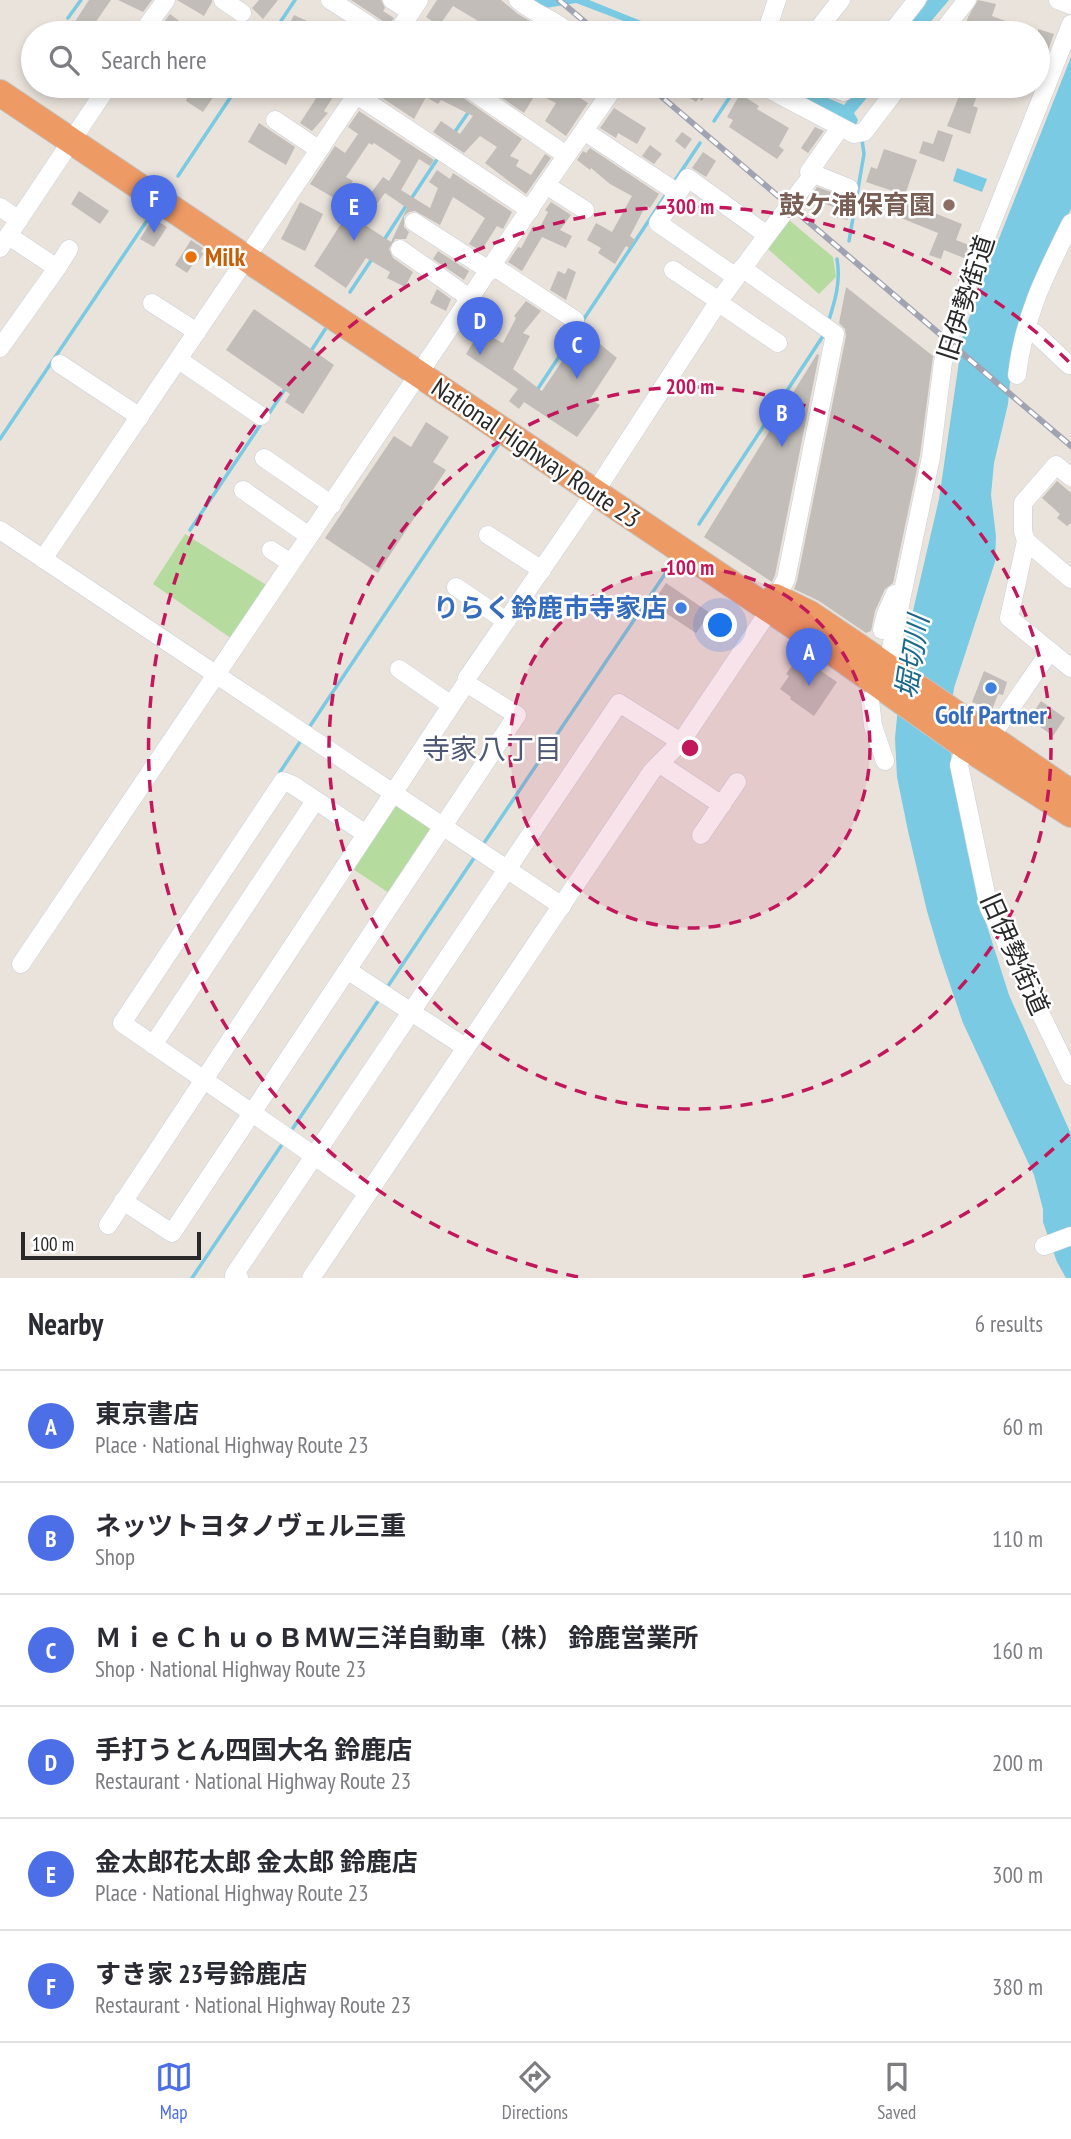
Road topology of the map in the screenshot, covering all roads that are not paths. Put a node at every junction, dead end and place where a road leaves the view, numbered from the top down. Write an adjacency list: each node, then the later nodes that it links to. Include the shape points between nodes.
1 (166, 0): 14 (street)
2 (223, 0): 13 (street)
3 (330, 0): 15 (street)
4 (392, 0): 12 (street)
5 (518, 0): 17 (street)
6 (777, 0): 18 (street)
7 (841, 0): 19 (street)
8 (916, 0): 20 (street)
9 (967, 0): 21 (street)
10 (1058, 0): 11 (street)
11 (1071, 5)
12 (415, 6): 16 (street)
13 (243, 13)
14 (151, 21)
15 (362, 21)
16 (405, 21)
17 (552, 21)
18 (770, 21)
19 (824, 21)
20 (900, 21)
21 (950, 21)
22 (1071, 23): 24 (street, 旧伊勢街道)
23 (0, 73): 25 (highway, National Highway Route 23)
24 (1050, 76)
25 (21, 90)
26 (0, 93): 39 (highway, National Highway Route 23)
27 (32, 98): 39 (highway, National Highway Route 23)
28 (100, 98): 39 (street)
29 (349, 98): 40 (street)
30 (367, 98): 47 (street)
31 (483, 98): 41 (street)
32 (607, 98): 37 (street)
33 (787, 98): 38 (street)
34 (887, 98): 38 (street)
35 (1041, 98): 89 (street, 旧伊勢街道, via 958,308 943,362 932,457)
36 (275, 120): 40 (street)
37 (584, 131): 41 (street); 45 (street)
38 (853, 131): 42 (street, via 809,172)
39 (77, 134): 49 (street); 56 (highway, National Highway Route 23)
40 (318, 149): 56 (street)
41 (566, 155): 43 (street)
42 (813, 174): 44 (street); 52 (street)
43 (546, 185): 47 (street); 48 (street)
44 (849, 188)
45 (678, 193): 52 (street, via 688,178); 60 (street, via 658,223)
46 (0, 207): 49 (street)
47 (530, 210): 58 (street)
48 (585, 210)
49 (19, 220): 53 (street)
50 (414, 222): 58 (street)
51 (1071, 223): 73 (street, via 1031,307)
52 (767, 234): 60 (street)
53 (4, 242): 57 (street)
54 (69, 249): 57 (street)
55 (400, 249): 61 (street)
56 (250, 252): 65 (street); 72 (highway, National Highway Route 23)
57 (57, 268): 68 (street)
58 (492, 268): 61 (street); 64 (street)
59 (673, 270): 62 (street)
60 (739, 272): 62 (street); 92 (street, via 835,334 786,579)
61 (471, 299): 72 (street)
62 (719, 302): 67 (street); 78 (street)
63 (152, 303): 65 (street)
64 (575, 320)
65 (197, 332): 69 (street)
66 (1035, 332): 71 (street)
67 (778, 344)
68 (0, 348)
69 (178, 360): 74 (street); 75 (street)
70 (60, 364): 75 (street)
71 (1071, 364)
72 (424, 368): 78 (highway, National Highway Route 23); 80 (street)
73 (1017, 375)
74 (261, 416)
75 (141, 417): 86 (street)
76 (264, 458): 80 (street)
77 (1071, 477): 84 (street, via 1056,465 1023,503)
78 (599, 486): 88 (street); 92 (highway, National Highway Route 23)
79 (243, 490): 83 (street)
80 (332, 505): 83 (street)
81 (0, 530): 86 (street)
82 (488, 535): 88 (street)
83 (309, 536): 87 (street)
84 (1026, 541): 90 (street); 95 (street, via 1009,618)
85 (271, 550): 87 (street)
86 (44, 559): 98 (street)
87 (291, 564): 98 (street)
88 (542, 570): 93 (street)
89 (905, 579): 94 (street); 99 (street, 旧伊勢街道)
90 (1071, 579)
91 (456, 587): 93 (street)
92 (773, 604): 99 (highway, National Highway Route 23, via 827,648); 103 (street)
93 (506, 621): 100 (street)
94 (882, 630)
95 (1050, 651): 96 (street); 102 (street)
96 (1071, 668)
97 (399, 669): 101 (street)
98 (218, 674): 107 (street); 117 (street)
99 (884, 682): 102 (highway, National Highway Route 23); 104 (street, via 873,726)
100 (466, 683): 101 (street); 112 (street, via 517,715)
101 (452, 705): 107 (street)
102 (966, 734): 108 (highway, National Highway Route 23); 111 (highway, National Highway Route 23); 122 (street, 旧伊勢街道, via 959,765 989,908)
103 (681, 742): 105 (street); 115 (street, via 619,703)
104 (886, 761)
105 (660, 764): 110 (street); 116 (street)
106 (737, 782): 110 (street)
107 (393, 793): 112 (street); 113 (street)
108 (1071, 793)
109 (315, 800): 113 (street); 120 (street); 120 (street, via 283,781 121,1023)
110 (722, 805): 114 (street)
111 (1071, 814)
112 (444, 827): 115 (street); 118 (street)
113 (366, 834): 123 (street)
114 (701, 835)
115 (507, 869): 116 (street); 119 (street)
116 (562, 906): 121 (street)
117 (21, 964)
118 (347, 970): 119 (street); 124 (street)
119 (412, 1012): 121 (street); 125 (street)
120 (153, 1045): 123 (street)
121 (465, 1047): 126 (street)
122 (1071, 1076)
123 (204, 1080): 124 (street); 127 (street)
124 (253, 1112): 125 (street); 127 (street, via 172,1233)
125 (314, 1155): 126 (street); 131 (street, via 234,1275)
126 (368, 1193): 132 (street)
127 (123, 1201): 128 (street)
128 (108, 1225)
129 (1071, 1236): 130 (street)
130 (1047, 1245)
131 (239, 1278)
132 (311, 1278)

